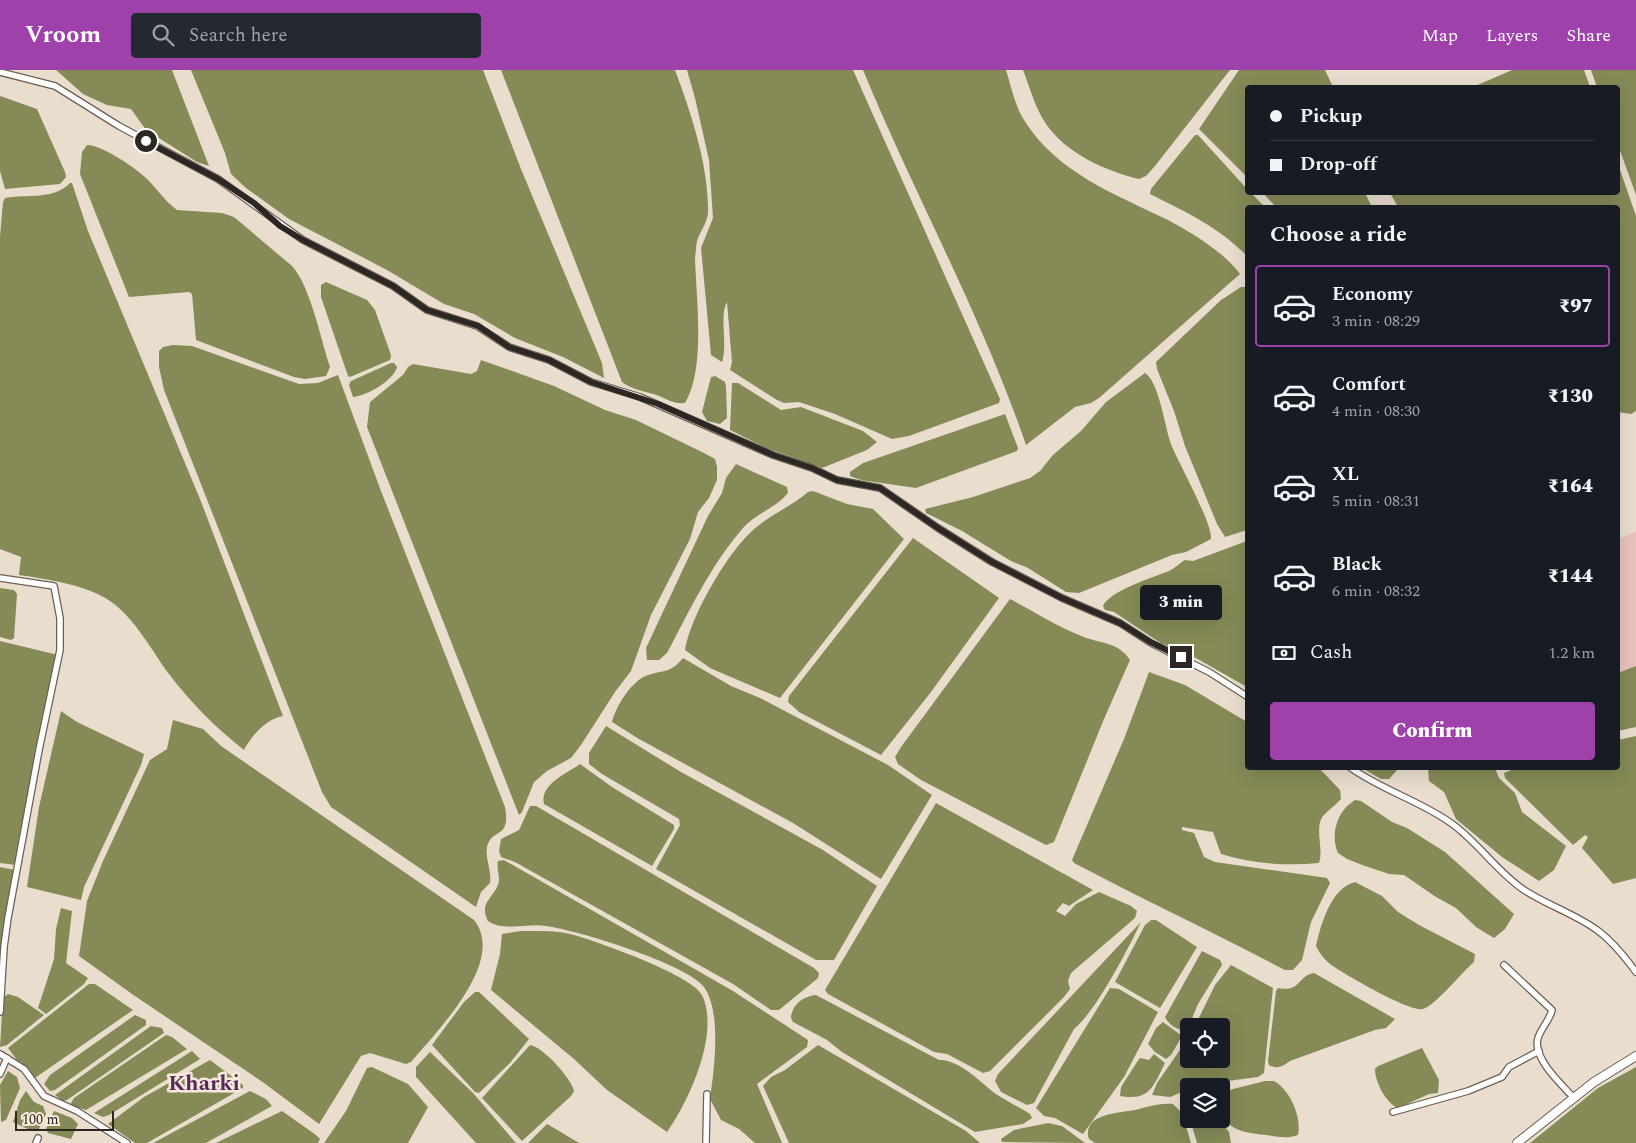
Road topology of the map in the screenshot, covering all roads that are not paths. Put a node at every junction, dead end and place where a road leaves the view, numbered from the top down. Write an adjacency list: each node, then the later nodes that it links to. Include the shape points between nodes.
1 (0, 72): 3 (street, via 55,86 119,126 218,179 254,203 280,226 393,286 427,310 478,326 509,347 549,360 591,382 658,404 773,455 837,480 880,488 992,562 1120,623)
2 (0, 578): 7 (street, via 54,586 61,640 8,918)
3 (1245, 695)
4 (1355, 770): 6 (street, via 1433,810 1467,835 1524,890 1598,930)
5 (1504, 965): 8 (street, via 1552,1010 1538,1037)
6 (1636, 972)
7 (0, 1012)
8 (1539, 1051): 14 (street, via 1546,1068); 15 (street, via 1509,1067 1502,1077)
9 (0, 1054): 11 (street)
10 (1636, 1056): 14 (main road)
11 (7, 1058): 12 (street); 16 (street, via 24,1068 44,1096 77,1111)
12 (0, 1074)
13 (707, 1094): 17 (street)
14 (1574, 1098): 18 (main road)
15 (1393, 1112)
16 (127, 1143)
17 (706, 1143)
18 (1517, 1143)

